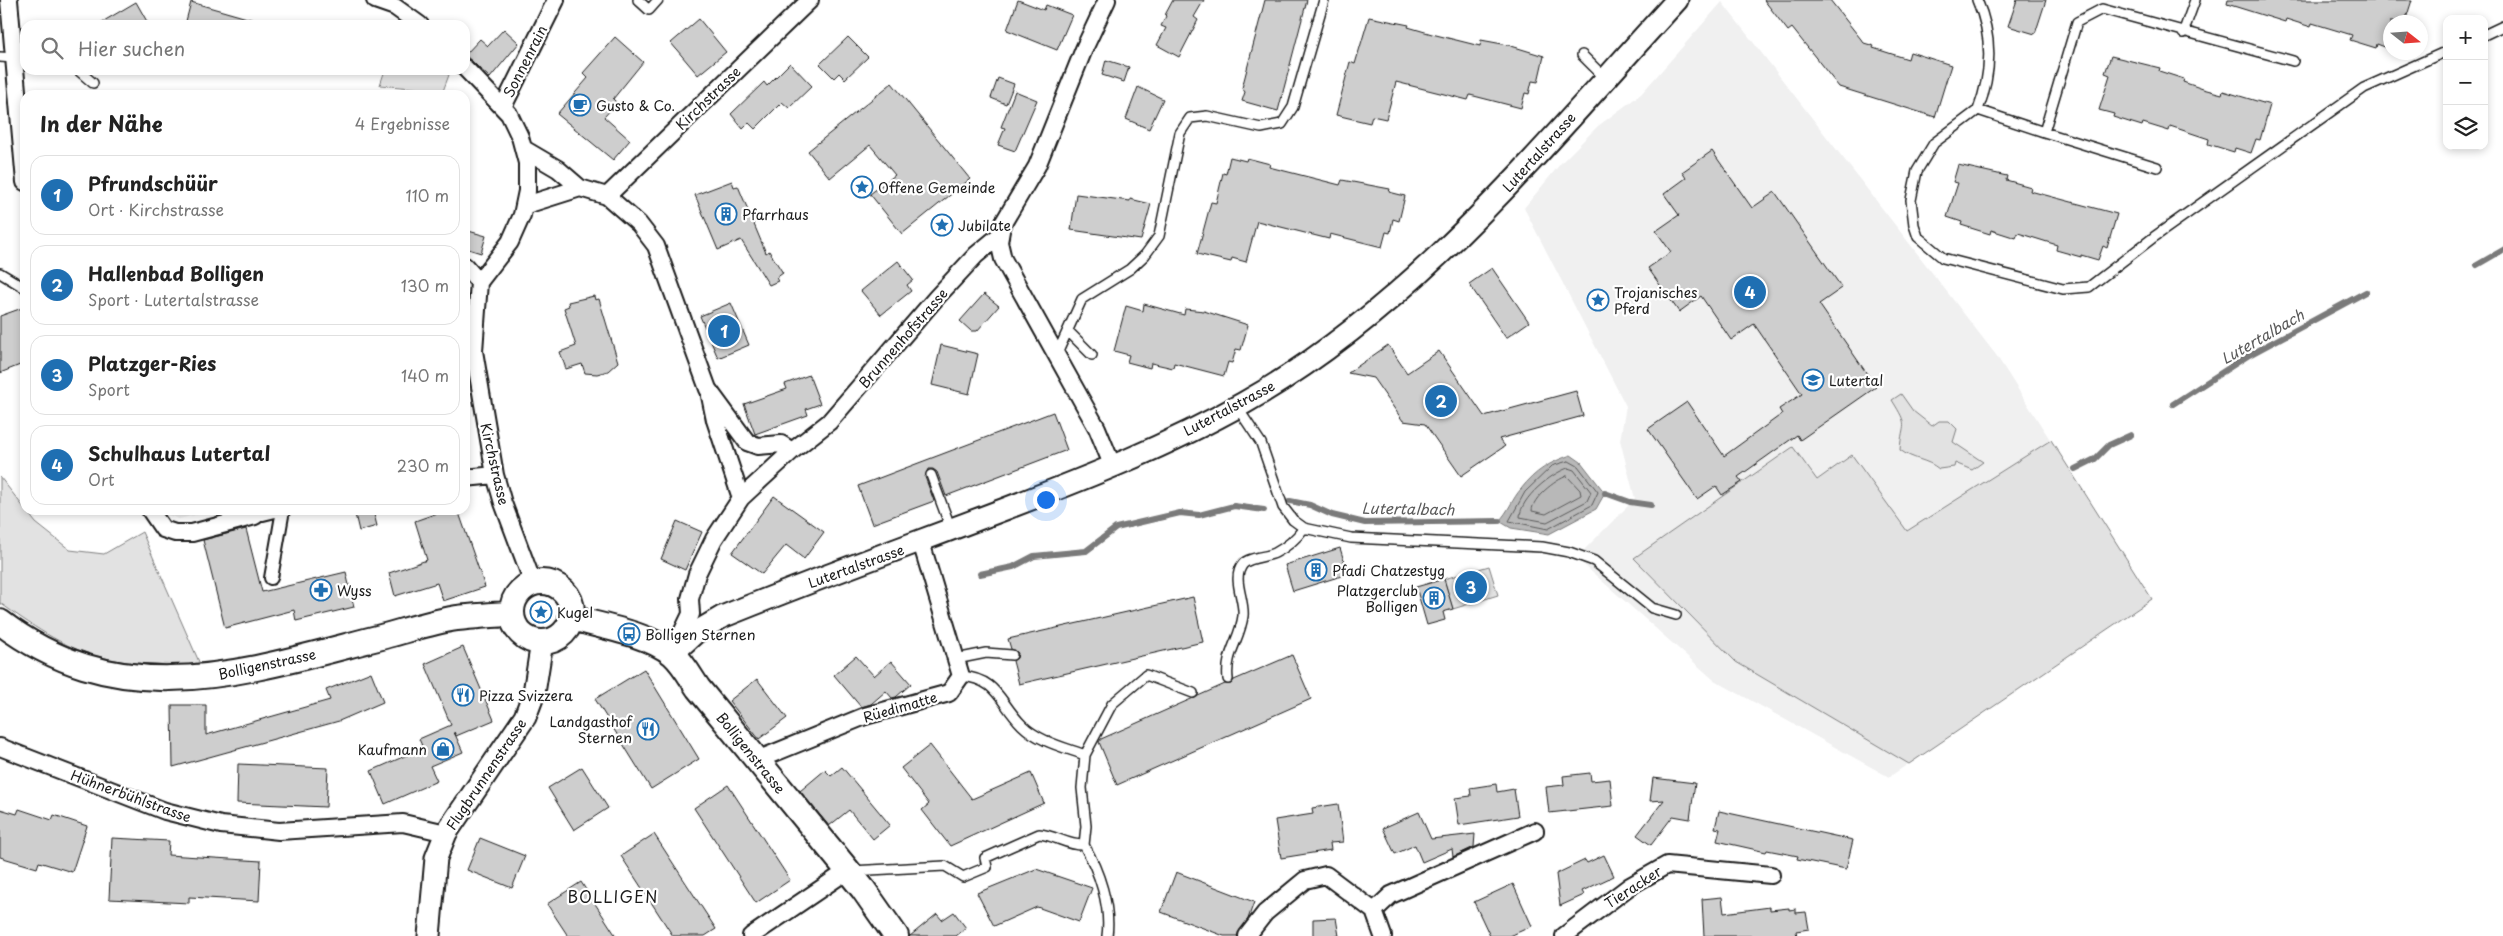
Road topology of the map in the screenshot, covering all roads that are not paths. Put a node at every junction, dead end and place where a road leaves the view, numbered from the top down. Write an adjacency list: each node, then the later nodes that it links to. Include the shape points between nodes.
1 (9, 0): 16 (street)
2 (375, 0): 12 (street, via 395,7)
3 (556, 0): 24 (street, Sonnenrain)
4 (638, 0): 5 (lane, via 649,10)
5 (658, 0)
6 (810, 0): 31 (street, Kirchstrasse)
7 (1107, 0): 33 (street, via 1037,166 1006,218)
8 (1324, 0): 38 (lane, via 1294,107 1282,124 1261,128 1207,116 1190,118 1180,133 1159,236 1146,255 1082,299)
9 (1677, 0): 22 (street, Lutertalstrasse)
10 (1977, 0): 25 (lane, via 1986,28 1990,63)
11 (2195, 0): 14 (lane)
12 (413, 20)
13 (2503, 26): 15 (lane)
14 (2183, 33): 19 (lane); 27 (lane, via 2102,9 2077,22)
15 (2488, 33)
16 (13, 53): 26 (street)
17 (2443, 53): 25 (lane, via 2364,88 2089,287 2062,289 1943,258 1918,237 1911,200 1916,171 1934,143)
18 (1582, 55): 22 (lane)
19 (2293, 61)
20 (470, 73): 24 (street)
21 (83, 75): 23 (lane)
22 (1606, 78): 42 (street, Lutertalstrasse, via 1501,194 1428,266 1339,340)
23 (93, 84)
24 (502, 107): 28 (street, Sonnenrain, via 516,126)
25 (1978, 110): 27 (lane)
26 (20, 128)
27 (2044, 132): 29 (lane)
28 (524, 149): 30 (street, via 558,169); 32 (street, via 528,176)
29 (2157, 167)
30 (580, 188): 31 (street); 32 (street)
31 (607, 196): 41 (street, via 644,229 656,246)
32 (526, 205): 36 (street, via 510,242)
33 (1000, 236): 40 (street, via 1003,259); 43 (street, Brunnenhofstrasse, via 976,255 830,422)
34 (470, 272): 36 (street)
35 (0, 273): 37 (lane)
36 (479, 282): 45 (street, Kirchstrasse, via 475,369)
37 (20, 285)
38 (1068, 331): 39 (lane); 40 (lane)
39 (1092, 355)
40 (1056, 356): 44 (street, via 1097,428)
41 (708, 389): 43 (street, via 747,442 758,446 781,444); 48 (street)
42 (1237, 407): 44 (street, Lutertalstrasse); 53 (lane, via 1261,443 1283,507)
43 (792, 451): 48 (street, Brunnenhofstrasse)
44 (1113, 467): 54 (street, Lutertalstrasse)
45 (495, 475): 47 (street); 57 (street, Kirchstrasse)
46 (932, 475): 54 (lane)
47 (470, 478)
48 (741, 498): 63 (street, Brunnenhofstrasse, via 714,539 697,574 690,599 691,614)
49 (153, 515): 52 (street, via 163,529 182,534)
50 (259, 515): 52 (street)
51 (282, 515): 56 (street)
52 (255, 516)
53 (1304, 528): 59 (lane, via 1351,538 1542,546 1569,552 1594,561 1652,608); 67 (lane, via 1291,544 1276,553 1247,561 1241,568 1238,586 1243,617 1227,661)
54 (952, 529): 55 (street, Lutertalstrasse)
55 (921, 542): 63 (street, Lutertalstrasse, via 722,617 695,633); 65 (street)
56 (271, 578)
57 (533, 583): 58 (main road, via 516,598); 60 (main road, via 551,583 559,587 570,601)
58 (512, 614): 61 (main road, Bolligenstrasse, via 450,620 240,672 180,680 111,674 72,662 44,650); 62 (main road, via 522,634)
59 (1676, 614)
60 (571, 618): 62 (main road, via 564,632); 63 (main road, Bolligenstrasse, via 629,634)
61 (0, 622)
62 (542, 642): 73 (street, Flugbrunnenstrasse, via 534,693 525,717)
63 (672, 654): 71 (main road, Bolligenstrasse)
64 (1012, 656): 65 (lane, via 986,652)
65 (956, 660): 66 (street)
66 (961, 676): 70 (lane, via 976,677 989,684 1022,725 1039,738); 71 (street, Rüedimatte, via 949,694 865,716)
67 (1228, 679)
68 (1193, 692): 70 (lane, via 1146,675 1112,704)
69 (0, 747): 73 (street, Hühnerbühlstrasse, via 165,810 213,824 279,830 404,823)
70 (1084, 755): 74 (lane)
71 (757, 760): 75 (main road, Bolligenstrasse)
72 (1535, 831): 77 (street, via 1391,895)
73 (446, 833): 78 (street, Flugbrunnenstrasse, via 434,867)
74 (1084, 845): 75 (lane, via 1039,834 984,858 987,867 963,877 945,866); 81 (lane, via 1094,862 1102,889 1109,922)
75 (847, 871): 79 (street); 80 (main road, Bolligenstrasse)
76 (1771, 875): 84 (street, Tieracker, via 1666,865 1630,886)
77 (1374, 911): 82 (street, via 1326,875 1305,880 1265,913); 83 (street)
78 (428, 936)
79 (751, 936)
80 (896, 936)
81 (1107, 936)
82 (1246, 936)
83 (1383, 936)
84 (1564, 936)

